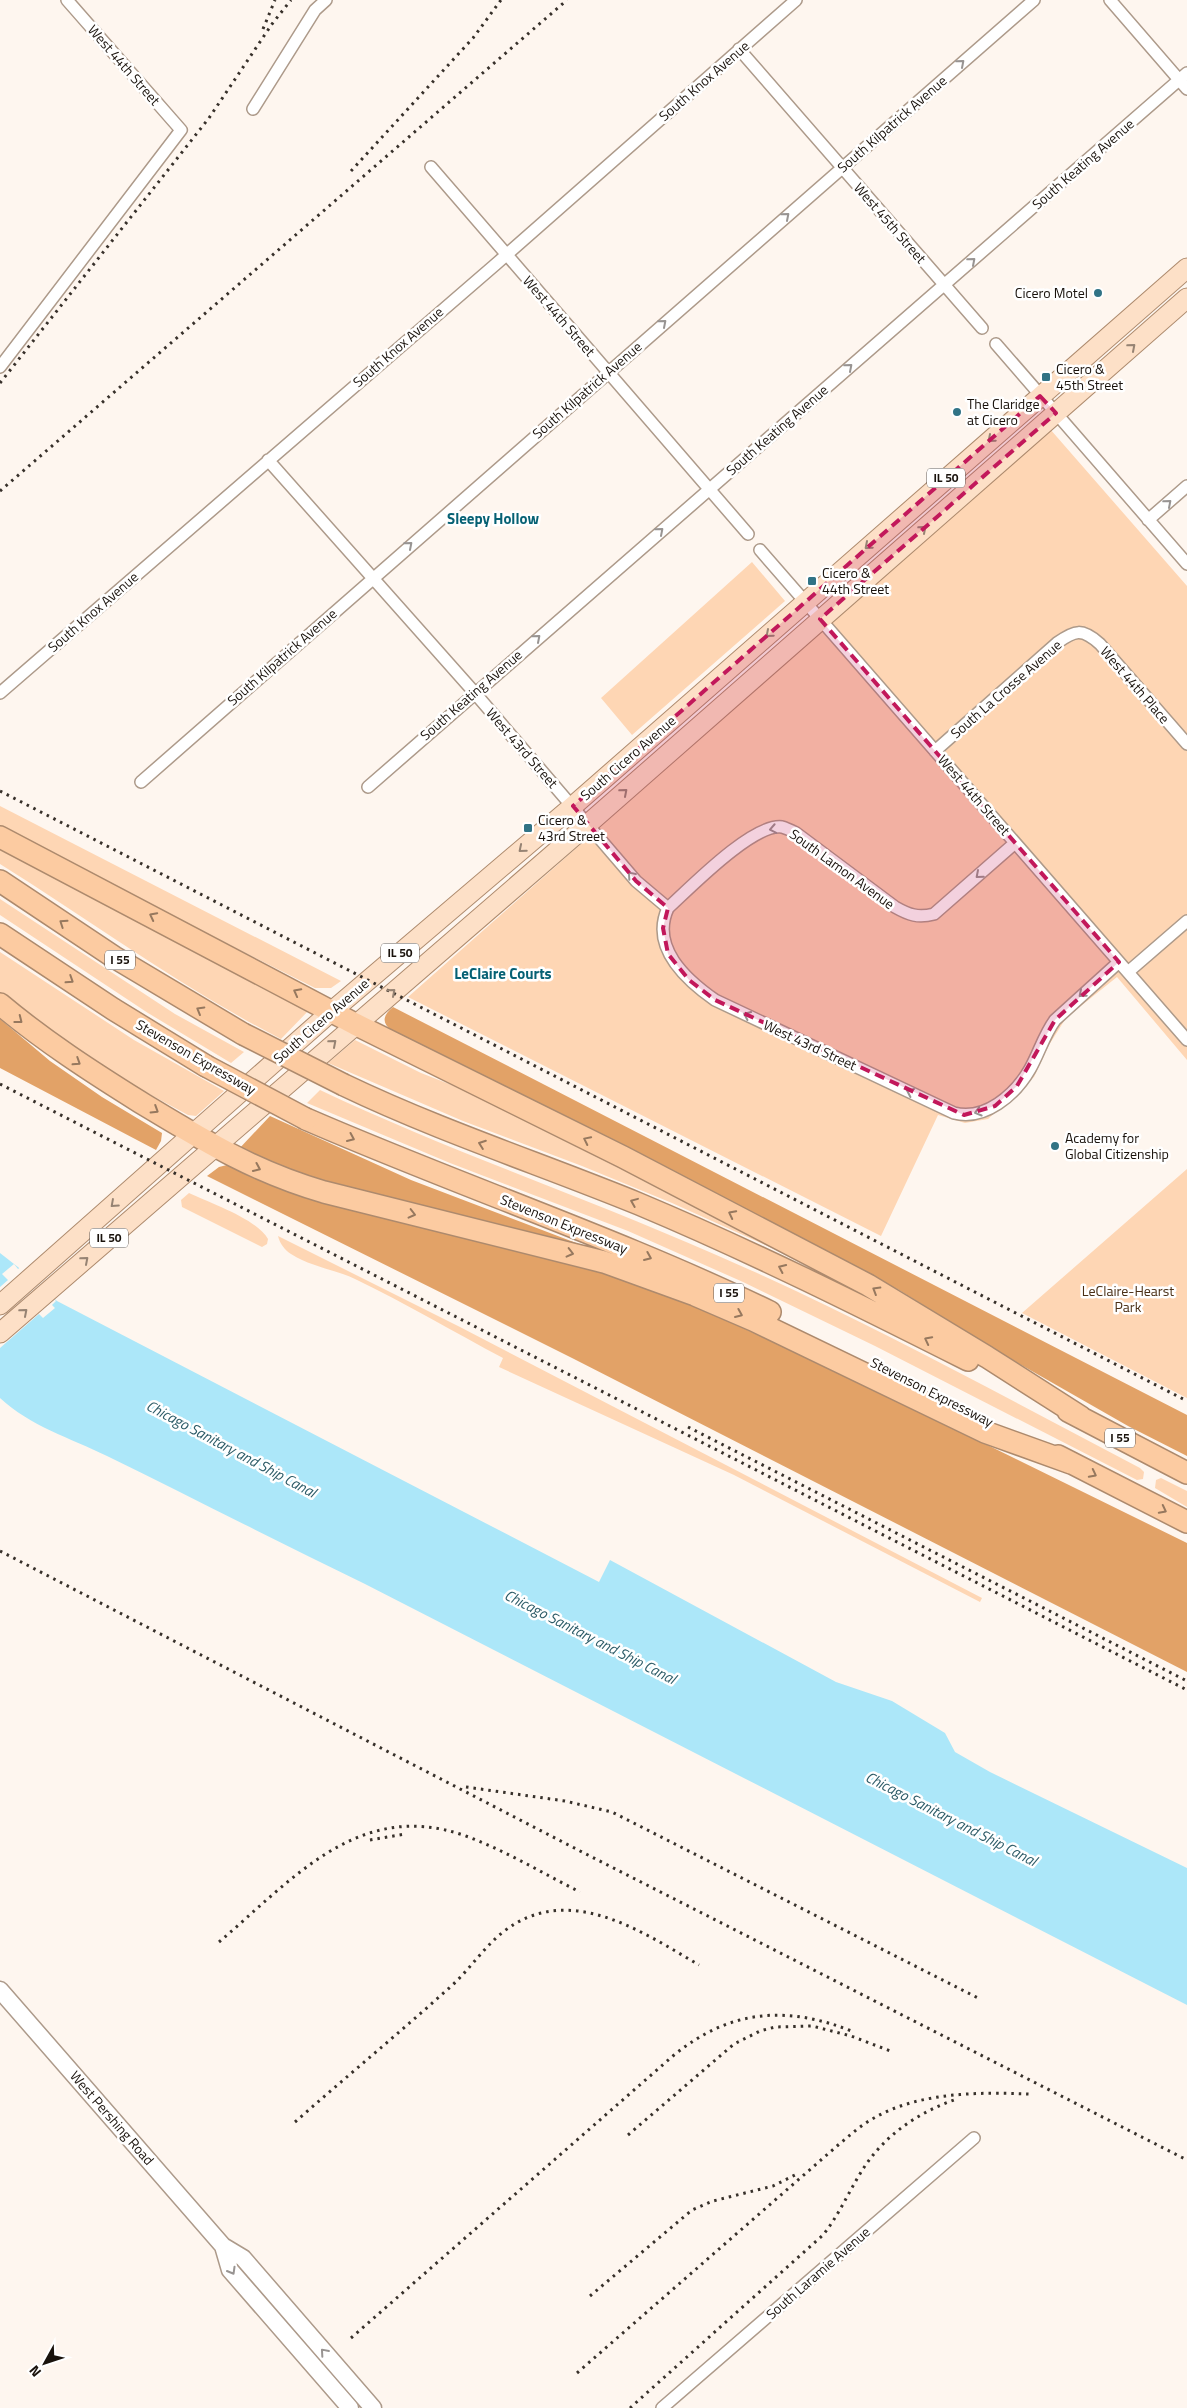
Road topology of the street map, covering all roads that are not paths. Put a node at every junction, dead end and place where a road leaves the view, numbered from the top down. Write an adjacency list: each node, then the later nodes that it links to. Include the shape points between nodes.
1 (67, 0): 17 (street, West 44th Street, via 181,130)
2 (326, 0): 8 (street, via 315,10)
3 (796, 0): 6 (street, South Knox Avenue)
4 (1034, 0): 10 (street, South Kilpatrick Avenue, one-way to 4)
5 (1110, 0): 7 (street)
6 (739, 49): 10 (street, West 45th Street); 11 (street, South Knox Avenue)
7 (1184, 81): 13 (street, South Keating Avenue, one-way to 7)
8 (253, 109)
9 (431, 167): 11 (street, West 44th Street)
10 (842, 168): 13 (street, West 45th Street); 18 (street, South Kilpatrick Avenue, one-way to 10)
11 (506, 255): 18 (street, West 44th Street); 21 (street, South Knox Avenue)
12 (1187, 268): 19 (main road, South Cicero Avenue / IL 50)
13 (944, 285): 15 (street, West 45th Street); 23 (street, South Keating Avenue, one-way to 13)
14 (1187, 298): 20 (main road, South Cicero Avenue / IL 50, one-way to 14)
15 (982, 328)
16 (996, 344): 19 (street)
17 (0, 366)
18 (607, 372): 23 (street, West 44th Street); 28 (street, South Kilpatrick Avenue, one-way to 18)
19 (1040, 396): 20 (street); 29 (main road, South Cicero Avenue / IL 50, one-way to 29)
20 (1056, 413): 24 (street); 30 (main road, South Cicero Avenue / IL 50, one-way to 20)
21 (268, 460): 28 (street, West 43rd Street); 32 (street, South Knox Avenue)
22 (1187, 486): 24 (street, one-way to 22)
23 (709, 488): 25 (street, West 44th Street); 33 (street, South Keating Avenue, one-way to 23)
24 (1148, 520): 27 (street)
25 (748, 534)
26 (760, 550): 29 (street, West 44th Street)
27 (1187, 564)
28 (372, 577): 33 (street, West 43rd Street); 36 (street, South Kilpatrick Avenue)
29 (806, 602): 30 (street, West 44th Street); 38 (main road, South Cicero Avenue / IL 50, one-way to 38)
30 (820, 619): 35 (street, West 44th Street); 39 (main road, South Cicero Avenue / IL 50, one-way to 30)
31 (1080, 631): 34 (street, West 44th Place, via 1100,644); 35 (street, South La Crosse Avenue, via 1057,643)
32 (0, 692)
33 (474, 692): 37 (street, South Keating Avenue); 38 (street, West 43rd Street)
34 (1187, 744)
35 (935, 751): 41 (street, West 44th Street)
36 (141, 782)
37 (368, 787)
38 (573, 806): 39 (street, West 43rd Street); 49 (main road, South Cicero Avenue / IL 50, one-way to 49)
39 (588, 824): 43 (street, West 43rd Street, one-way to 39, via 636,881); 50 (main road, South Cicero Avenue / IL 50, one-way to 39)
40 (0, 837): 49 (highway, one-way to 40)
41 (1015, 842): 43 (street, South Lamon Avenue, one-way to 43, via 934,914 922,917 908,915 895,908 796,833 781,827 767,829 744,841); 46 (street, West 44th Street)
42 (0, 881): 56 (highway, I 55, one-way to 42, bridge, via 743,1250 640,1205 397,1111 344,1085 242,1034 114,957)
43 (668, 908): 46 (street, West 43rd Street, one-way to 43, via 1061,1012 1047,1030 1024,1078 1006,1097 995,1106 964,1115 714,1000 668,954 663,928)
44 (1187, 920): 47 (street)
45 (0, 934): 57 (highway, Stevenson Expressway / I 55, one-way to 57, bridge, via 206,1066 306,1118 429,1171 683,1272 839,1345)
46 (1119, 962): 47 (street, West 44th Street)
47 (1128, 972): 51 (street, West 44th Street)
48 (0, 1004): 52 (highway, one-way to 52, via 70,1057)
49 (332, 1011): 50 (highway); 52 (main road, South Cicero Avenue / IL 50)
50 (355, 1024): 53 (main road, South Cicero Avenue / IL 50, one-way to 50); 56 (highway, one-way to 50, via 868,1285 623,1157)
51 (1187, 1040)
52 (192, 1134): 53 (highway); 54 (main road, South Cicero Avenue / IL 50, one-way to 54)
53 (213, 1147): 55 (main road, South Cicero Avenue / IL 50, one-way to 53); 57 (highway, one-way to 57, via 285,1180 324,1192 604,1262 644,1275 753,1320 985,1432)
54 (0, 1305)
55 (0, 1333)
56 (1081, 1417): 58 (highway, I 55)
57 (1071, 1463): 59 (highway, Stevenson Expressway / I 55, one-way to 59)
58 (1187, 1473)
59 (1187, 1522)
60 (0, 1990): 62 (main road, West Pershing Road)
61 (974, 2138): 65 (street, South Laramie Avenue)
62 (223, 2246): 63 (main road, West Pershing Road, one-way to 63, via 230,2270); 64 (main road, West Pershing Road, one-way to 62, via 243,2258)
63 (350, 2408)
64 (373, 2408)
65 (662, 2408)

